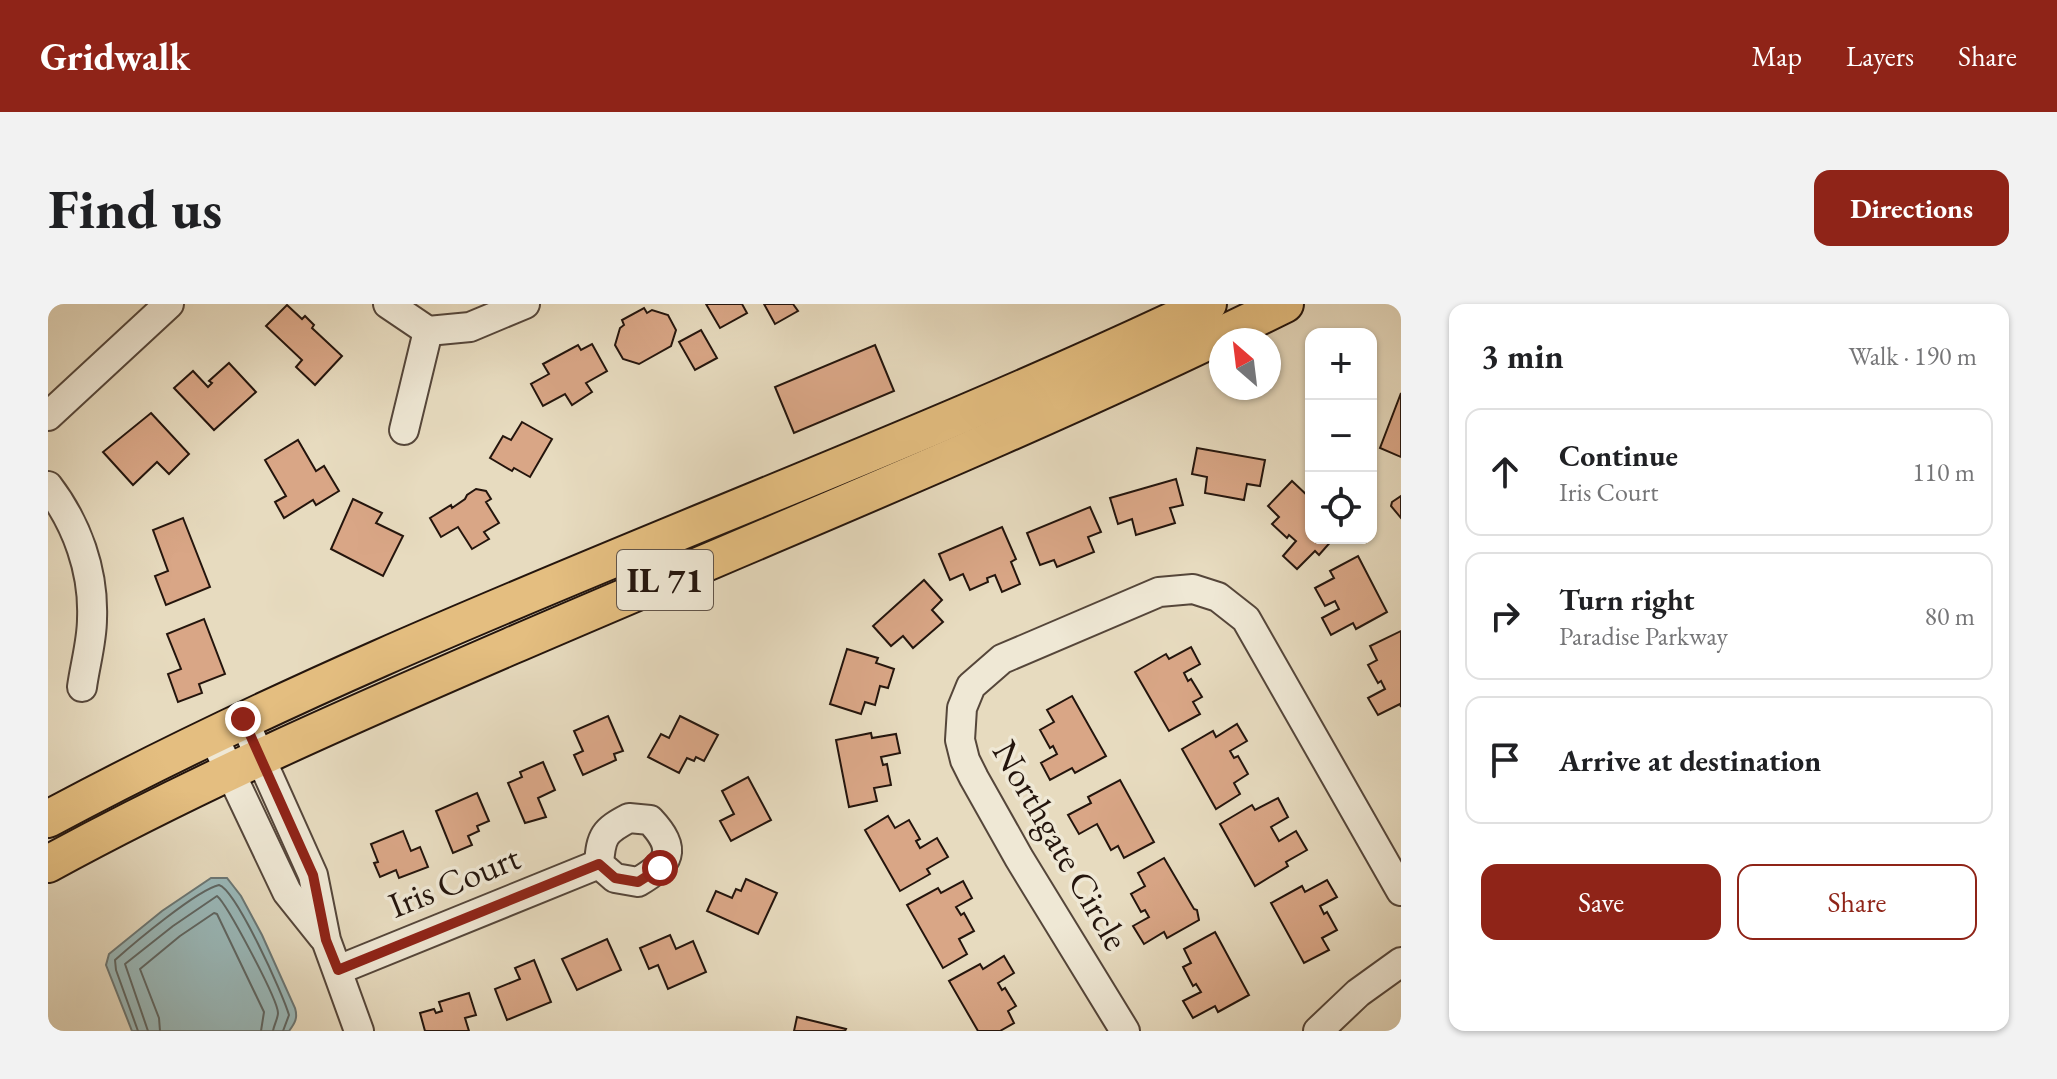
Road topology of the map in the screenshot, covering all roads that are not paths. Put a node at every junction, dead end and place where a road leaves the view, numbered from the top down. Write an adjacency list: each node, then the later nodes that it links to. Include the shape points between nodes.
1 (169, 304): 7 (street)
2 (388, 304): 6 (street)
3 (525, 304): 6 (street, via 470,327)
4 (1208, 304): 11 (main road, IL 71, via 988,404)
5 (1285, 304): 12 (main road, IL 71, via 1043,417)
6 (428, 331): 8 (street)
7 (48, 416)
8 (404, 430)
9 (48, 486): 10 (street, via 62,504 87,561 92,619)
10 (82, 687)
11 (227, 726): 12 (street); 13 (main road, IL 71)
12 (244, 764): 14 (main road, IL 71); 18 (street, via 287,892 326,940)
13 (48, 819)
14 (48, 864)
15 (599, 864): 18 (street, Iris Court)
16 (1401, 891): 20 (street, Northgate Circle, via 1246,619 1218,597 1193,589 1159,592 1002,659 966,697 959,724 962,750 1019,858)
17 (1401, 962): 21 (street)
18 (338, 970): 19 (street)
19 (359, 1031)
20 (1125, 1031)
21 (1318, 1031)

